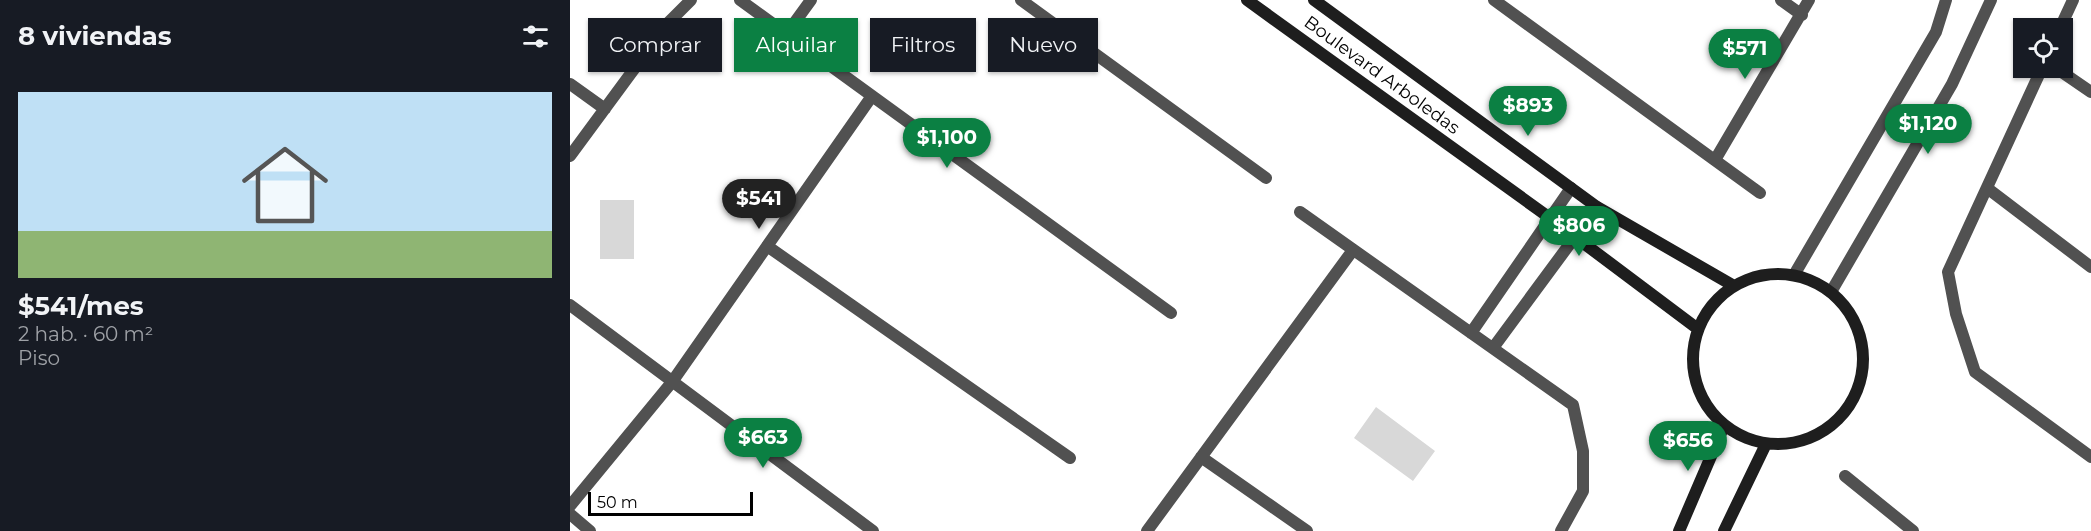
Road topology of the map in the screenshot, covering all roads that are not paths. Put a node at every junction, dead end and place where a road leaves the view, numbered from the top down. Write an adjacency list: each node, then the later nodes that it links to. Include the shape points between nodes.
1 (691, 0): 23 (street, via 668,23)
2 (740, 0): 14 (street)
3 (811, 0): 15 (street)
4 (1021, 0): 26 (street)
5 (1247, 0): 32 (street, Boulevard Arboledas)
6 (1314, 0): 27 (street, Boulevard Arboledas)
7 (1494, 0): 25 (street)
8 (1781, 0): 13 (street)
9 (1809, 0): 13 (street)
10 (1946, 0): 37 (street, via 1936,32)
11 (1991, 0): 39 (street, via 1952,84)
12 (2073, 0): 16 (street)
13 (1802, 15): 25 (street)
14 (766, 18)
15 (798, 18)
16 (2065, 18)
17 (840, 72): 22 (street)
18 (2037, 78): 28 (street)
19 (2071, 78): 21 (street)
20 (570, 84): 23 (street)
21 (2091, 92)
22 (872, 96): 34 (street); 41 (street)
23 (605, 109): 24 (street)
24 (570, 156)
25 (1714, 160): 29 (street)
26 (1266, 178)
27 (1571, 188): 30 (street, Boulevard Arboledas); 32 (street)
28 (1986, 189): 36 (street); 49 (street, via 1948,272 1956,314 1975,372)
29 (1760, 193)
30 (1597, 207): 33 (street); 38 (street, Boulevard Arboledas)
31 (1300, 212): 35 (street)
32 (1550, 218): 33 (street, Boulevard Arboledas); 43 (street)
33 (1576, 236): 42 (street, Boulevard Arboledas); 44 (street)
34 (767, 246): 45 (street); 50 (street)
35 (1353, 250): 43 (street); 48 (street)
36 (2091, 267)
37 (1794, 275): 38 (street, via 1773,274); 39 (street)
38 (1734, 286): 42 (street, via 1707,312)
39 (1831, 292): 47 (street, via 1850,313 1862,338 1864,366 1857,393 1842,417 1820,434 1794,444)
40 (570, 305): 45 (street)
41 (1171, 313)
42 (1698, 329): 46 (street, via 1692,355 1695,381 1706,406)
43 (1471, 333): 44 (street)
44 (1493, 348): 59 (street, via 1573,405 1582,451 1582,491)
45 (672, 382): 52 (street); 56 (street)
46 (1724, 426): 47 (street, via 1743,438); 60 (street)
47 (1766, 444): 61 (street)
48 (1201, 457): 57 (street); 58 (street)
49 (2091, 457)
50 (1071, 458)
51 (1845, 477): 54 (street)
52 (570, 506)
53 (570, 514): 55 (street)
54 (1909, 530)
55 (590, 531)
56 (873, 531)
57 (1147, 531)
58 (1307, 531)
59 (1561, 531)
60 (1680, 531)
61 (1724, 531)

